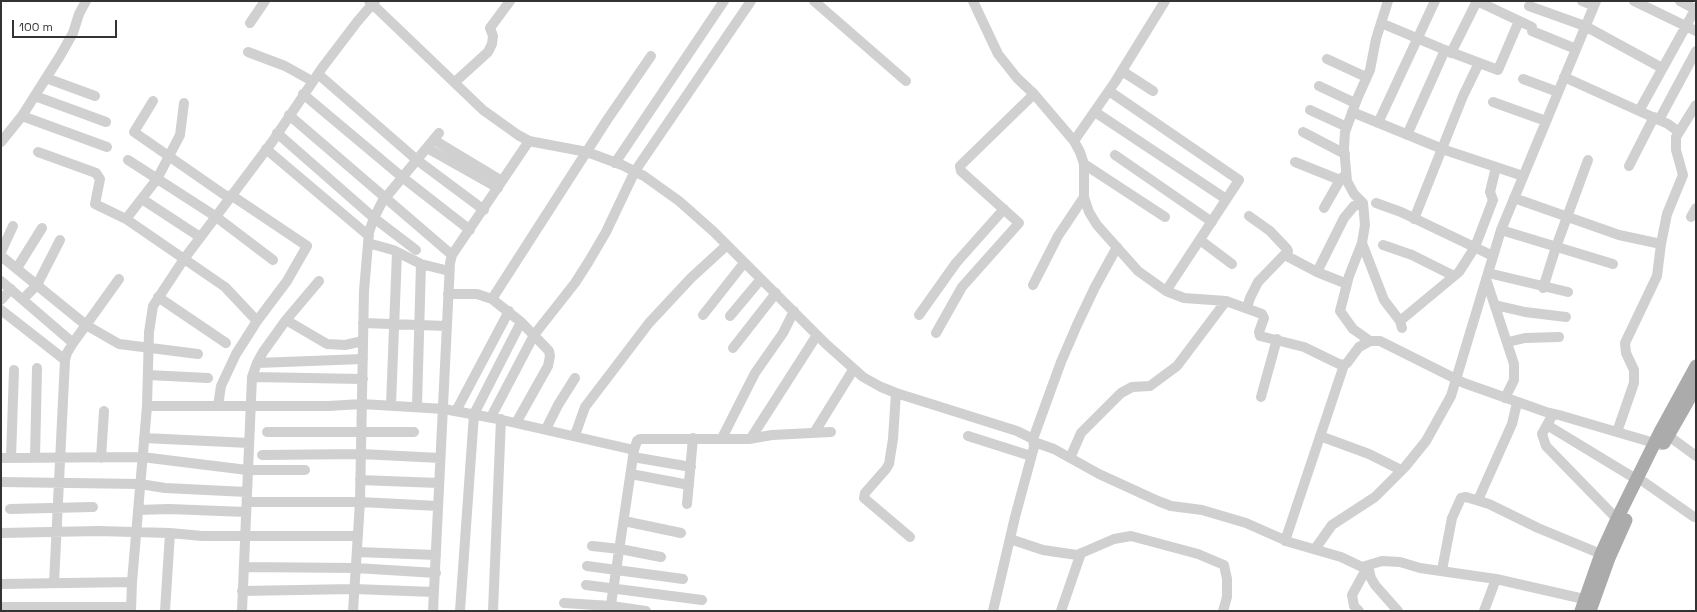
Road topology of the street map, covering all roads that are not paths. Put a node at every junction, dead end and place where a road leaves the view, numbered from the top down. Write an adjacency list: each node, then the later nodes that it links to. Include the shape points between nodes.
1 (86, 1): 37 (street, via 68,42)
2 (265, 1): 20 (street)
3 (510, 1): 40 (street, via 490,28 493,36 488,52)
4 (724, 1): 84 (street)
5 (751, 1): 88 (street)
6 (814, 1): 41 (street)
7 (973, 1): 47 (street, via 998,54)
8 (1165, 1): 34 (street)
9 (1388, 1): 21 (street)
10 (1435, 1): 25 (street)
11 (1477, 1): 19 (street); 27 (street)
12 (1582, 1): 17 (street)
13 (1634, 1): 22 (street)
14 (1680, 1): 18 (street)
15 (372, 2): 38 (street); 40 (street)
16 (1530, 3): 19 (street); 23 (street)
17 (1595, 3): 23 (street)
18 (1696, 8): 22 (street)
19 (1521, 21): 26 (street, via 1532,29); 32 (street, via 1498,70)
20 (250, 23)
21 (1381, 23): 25 (street); 35 (street)
22 (1686, 25): 24 (street); 33 (street)
23 (1585, 26): 26 (street); 33 (street)
24 (1696, 31)
25 (1417, 39): 27 (street); 63 (street)
26 (1576, 49): 36 (street)
27 (1448, 51): 32 (street); 68 (street)
28 (1696, 51): 60 (street)
29 (248, 52): 38 (street)
30 (651, 56): 76 (street)
31 (1327, 59): 35 (street)
32 (1479, 62): 74 (street)
33 (1662, 68): 56 (street)
34 (1122, 71): 43 (street); 44 (street)
35 (1366, 77): 54 (street)
36 (1564, 77): 45 (street); 56 (street)
37 (46, 78): 48 (street); 49 (street)
38 (315, 78): 46 (street); 81 (street)
39 (1523, 79): 45 (street)
40 (455, 82): 69 (street, via 483,110)
41 (906, 82)
42 (1319, 86): 54 (street)
43 (1109, 91): 57 (street); 98 (street, via 1239,180)
44 (1153, 91)
45 (1558, 92): 61 (street)
46 (303, 94): 58 (street); 91 (street)
47 (1034, 94): 70 (street); 103 (street, via 960,166 961,171)
48 (35, 96): 59 (street); 62 (street)
49 (95, 96)
50 (153, 101): 78 (street, via 134,132)
51 (1493, 102): 61 (street)
52 (184, 103): 78 (street, via 180,135)
53 (1696, 105): 66 (street)
54 (1353, 108): 63 (street); 64 (street)
55 (1310, 110): 64 (street)
56 (1639, 111): 60 (street)
57 (1095, 112): 70 (street); 98 (street)
58 (290, 115): 67 (street); 95 (street)
59 (22, 116): 71 (street); 72 (street)
60 (1656, 119): 66 (street); 87 (street)
61 (1546, 121): 89 (street)
62 (106, 122)
63 (1378, 123): 68 (street)
64 (1347, 128): 77 (street, via 1344,140)
65 (1302, 132): 77 (street)
66 (1679, 132): 122 (street, via 1676,137 1676,150 1683,175 1667,214)
67 (277, 134): 73 (street); 109 (street)
68 (1407, 135): 74 (street)
69 (529, 141): 76 (street); 93 (street)
70 (1074, 141): 85 (street)
71 (1, 142)
72 (107, 147)
73 (266, 149): 94 (street); 118 (street)
74 (1443, 149): 86 (street); 111 (street)
75 (38, 152): 110 (street, via 96,173 100,179 96,204)
76 (587, 152): 84 (street); 161 (street)
77 (1345, 154): 90 (street)
78 (169, 155): 92 (street); 94 (street)
79 (1115, 155): 112 (street)
80 (128, 160): 92 (street)
81 (417, 160): 91 (street); 93 (street, via 433,140); 104 (street)
82 (1588, 160): 107 (street)
83 (1295, 162): 90 (street)
84 (614, 163): 88 (street)
85 (1084, 164): 96 (street); 108 (street)
86 (1496, 166): 89 (street); 126 (street, via 1490,192 1493,200)
87 (1629, 166)
88 (634, 171): 123 (street, via 679,201); 182 (street, via 606,232 582,272)
89 (1523, 176): 97 (street)
90 (1343, 177): 100 (street); 102 (street)
91 (402, 178): 95 (street); 115 (street)
92 (156, 179): 105 (street); 110 (street)
93 (500, 184): 104 (street)
94 (230, 196): 105 (street); 174 (street, via 307,246 287,281)
95 (386, 196): 109 (street); 131 (street)
96 (1084, 197): 125 (street, via 1097,225); 152 (street, via 1058,236)
97 (1514, 198): 107 (street); 116 (street)
98 (1226, 199): 112 (street)
99 (145, 201): 117 (street)
100 (1363, 203): 121 (street, via 1365,225); 143 (street, via 1354,206 1344,218)
101 (1376, 203): 111 (street)
102 (1324, 208)
103 (1004, 209): 171 (street, via 956,263); 181 (street, via 1018,223 962,287)
104 (484, 210): 115 (street)
105 (215, 216): 117 (street); 136 (street)
106 (1250, 216): 132 (street, via 1287,249)
107 (1567, 216): 122 (street, via 1619,235); 127 (street)
108 (1165, 217)
109 (374, 218): 118 (street); 128 (street)
110 (126, 219): 135 (street)
111 (1414, 219): 126 (street)
112 (1212, 222): 120 (street)
113 (13, 226): 129 (street)
114 (42, 228): 141 (street)
115 (470, 230): 131 (street)
116 (1501, 230): 127 (street); 134 (street)
117 (200, 237): 135 (street)
118 (368, 239): 130 (street); 176 (street)
119 (60, 240): 150 (street)
120 (1200, 240): 139 (street); 155 (street)
121 (1362, 243): 144 (street, via 1384,300 1401,325); 151 (street)
122 (1660, 244): 233 (street, via 1657,276 1625,343 1626,353 1634,370 1634,383)
123 (726, 245): 137 (street); 235 (street, via 691,278 650,323 585,407)
124 (1383, 245): 144 (street, via 1412,255)
125 (1117, 247): 155 (street, via 1138,271); 243 (street, via 1061,362)
126 (1475, 247): 134 (street); 144 (street)
127 (1556, 247): 140 (street); 153 (street)
128 (416, 250)
129 (1, 252)
130 (397, 252): 138 (street); 178 (street)
131 (452, 255): 142 (street)
132 (1285, 255): 143 (street); 165 (street, via 1258,282)
133 (1, 256): 141 (street)
134 (1493, 256): 145 (street)
135 (184, 259): 159 (street); 174 (street, via 225,287)
136 (273, 260)
137 (744, 263): 147 (street); 169 (street)
138 (422, 264): 142 (street); 179 (street)
139 (1232, 264)
140 (1613, 264)
141 (17, 268): 150 (street)
142 (449, 271): 158 (street)
143 (1317, 272): 151 (street)
144 (1454, 276)
145 (1487, 276): 153 (street); 164 (street); 207 (street)
146 (119, 279): 177 (street)
147 (761, 279): 157 (street); 170 (street)
148 (1, 281): 154 (street)
149 (319, 281): 173 (street)
150 (37, 284): 160 (street); 177 (street)
151 (1347, 284): 187 (street, via 1340,311 1353,329)
152 (1033, 286)
153 (1543, 288): 156 (street)
154 (11, 289): 160 (street); 162 (street)
155 (1166, 291): 163 (street, via 1184,298)
156 (1568, 292)
157 (776, 293): 168 (street); 192 (street)
158 (448, 294): 161 (street, via 477,294); 180 (street)
159 (158, 297): 190 (street); 191 (street, via 151,314)
160 (23, 299): 189 (street)
161 (492, 299): 167 (street)
162 (1, 300)
163 (1226, 301): 165 (street); 257 (street, via 1177,366 1150,386 1132,387 1121,393 1081,433)
164 (1495, 305): 172 (street); 188 (street)
165 (1248, 308): 185 (street, via 1264,316 1260,336)
166 (1, 310): 195 (street)
167 (508, 311): 175 (street); 221 (street)
168 (794, 311): 183 (street); 240 (street, via 783,333 754,373)
169 (702, 315)
170 (730, 316)
171 (919, 316)
172 (1566, 317)
173 (286, 320): 186 (street, via 327,344 345,345); 196 (street)
174 (257, 321): 215 (street, via 223,380)
175 (521, 322): 182 (street); 222 (street)
176 (363, 323): 178 (street); 186 (street)
177 (86, 325): 189 (street); 191 (street, via 119,344)
178 (394, 325): 179 (street); 217 (street)
179 (419, 326): 180 (street); 218 (street)
180 (447, 326): 219 (street)
181 (936, 333)
182 (534, 335): 224 (street); 226 (street, via 549,351 550,360)
183 (817, 335): 201 (street); 241 (street)
184 (1559, 337): 188 (street, via 1524,338)
185 (1277, 339): 197 (street, via 1304,347); 210 (street)
186 (363, 340): 194 (street)
187 (1370, 341): 197 (street, via 1359,347); 207 (street, via 1380,341)
188 (1508, 342): 211 (street, via 1515,373)
189 (74, 343): 195 (street)
190 (226, 343)
191 (149, 348): 193 (street); 202 (street)
192 (732, 348)
193 (198, 354)
194 (363, 359): 196 (street); 206 (street)
195 (65, 360): 254 (street)
196 (257, 363): 203 (street)
197 (1344, 365): 237 (street)
198 (1696, 366): 242 (main road)
199 (37, 368): 253 (street)
200 (14, 370): 252 (street)
201 (853, 370): 209 (street, via 871,382); 234 (street)
202 (148, 375): 204 (street); 214 (street)
203 (252, 377): 206 (street); 216 (street)
204 (208, 378)
205 (575, 378): 228 (street)
206 (363, 379): 213 (street)
207 (1456, 379): 211 (street); 261 (street, via 1451,396 1429,435)
208 (1695, 392): 242 (main road)
209 (896, 393): 243 (street, via 1017,431); 290 (street, via 889,464 865,493 864,498)
210 (1261, 397)
211 (1505, 398): 212 (street)
212 (1517, 403): 223 (street); 271 (street, via 1512,424)
213 (362, 404): 216 (street); 217 (street); 229 (street)
214 (146, 406): 215 (street); 238 (street)
215 (218, 406): 216 (street)
216 (250, 406): 244 (street)
217 (391, 406): 218 (street)
218 (416, 406): 219 (street)
219 (444, 409): 221 (street); 256 (street)
220 (104, 411): 255 (street)
221 (456, 411): 222 (street)
222 (474, 414): 224 (street); 328 (street)
223 (1554, 414): 227 (street); 233 (street)
224 (491, 417): 225 (street)
225 (501, 419): 226 (street); 329 (street)
226 (516, 423): 228 (street)
227 (1547, 425): 264 (street); 281 (street, via 1542,434 1546,446)
228 (546, 429): 235 (street)
229 (361, 431): 230 (street); 231 (street); 245 (street)
230 (267, 432)
231 (414, 432)
232 (831, 432): 234 (street)
233 (1617, 432): 242 (street)
234 (814, 433): 241 (street)
235 (575, 436): 246 (street)
236 (968, 436): 248 (street)
237 (1320, 436): 261 (street, via 1369,454); 292 (street)
238 (144, 438): 244 (street); 250 (street)
239 (693, 438): 240 (street); 246 (street, via 640,438); 258 (street)
240 (722, 438): 241 (street)
241 (751, 438)
242 (1662, 439): 249 (street); 264 (main road)
243 (1034, 440): 248 (street); 257 (street)
244 (249, 443): 259 (street)
245 (361, 454): 247 (street); 256 (street); 263 (street)
246 (634, 454): 258 (street); 262 (street)
247 (262, 455)
248 (1031, 456): 291 (street)
249 (1696, 456)
250 (142, 457): 255 (street); 259 (street); 268 (street)
251 (1, 458): 252 (street)
252 (12, 458): 253 (street)
253 (35, 458): 254 (street)
254 (59, 458): 255 (street); 266 (street)
255 (101, 458)
256 (440, 458): 267 (street)
257 (1070, 458): 292 (street, via 1099,474 1171,506 1202,510 1246,523)
258 (691, 467): 269 (street)
259 (247, 470): 260 (street); 270 (street)
260 (305, 470)
261 (1401, 470): 295 (street, via 1375,497 1332,524)
262 (631, 474): 269 (street); 282 (street)
263 (360, 480): 267 (street); 272 (street)
264 (1640, 481): 280 (street); 281 (main road); 322 (main road, via 1609,558)
265 (1, 482): 266 (street)
266 (58, 482): 268 (street); 276 (street)
267 (439, 483): 274 (street)
268 (140, 484): 270 (street); 278 (street)
269 (689, 485): 273 (street)
270 (247, 497): 272 (street); 279 (street)
271 (1478, 500): 298 (street); 306 (street, via 1466,496 1459,502 1452,518)
272 (360, 502): 274 (street); 289 (street)
273 (687, 504)
274 (438, 506): 299 (street)
275 (93, 507): 276 (street)
276 (57, 508): 277 (street); 283 (street)
277 (10, 509)
278 (138, 510): 279 (street); 285 (street)
279 (246, 512): 288 (street)
280 (1694, 517)
281 (1617, 519): 298 (main road)
282 (624, 521): 287 (street); 294 (street)
283 (56, 531): 284 (street); 285 (street); 311 (street)
284 (1, 533)
285 (136, 533): 286 (street); 310 (street)
286 (170, 533): 288 (street); 324 (street)
287 (681, 534)
288 (245, 536): 289 (street); 303 (street)
289 (358, 536): 296 (street)
290 (910, 537)
291 (1010, 538): 297 (street, via 1060,553); 331 (street)
292 (1285, 540): 295 (street)
293 (592, 546): 294 (street)
294 (620, 549): 300 (street); 305 (street)
295 (1315, 549): 302 (street, via 1362,567)
296 (357, 552): 299 (street); 304 (street)
297 (1081, 554): 332 (street); 333 (street, via 1114,539 1131,536 1213,559 1222,563 1226,569 1227,597)
298 (1601, 554): 322 (main road)
299 (436, 555): 307 (street)
300 (661, 557)
301 (588, 566): 305 (street)
302 (1368, 566): 306 (street, via 1388,561); 334 (street, via 1352,595 1354,606); 335 (street, via 1375,585)
303 (244, 567): 304 (street); 316 (street)
304 (356, 568): 307 (street); 315 (street)
305 (617, 569): 308 (street); 314 (street)
306 (1442, 570): 309 (street)
307 (436, 573): 317 (street)
308 (683, 579)
309 (1496, 579): 322 (street); 336 (street)
310 (132, 582): 311 (street); 323 (street)
311 (54, 583): 312 (street)
312 (1, 584)
313 (586, 585): 314 (street)
314 (613, 588): 318 (street); 321 (street)
315 (354, 589): 316 (street); 317 (street); 326 (street)
316 (242, 591): 325 (street)
317 (434, 592): 327 (street)
318 (702, 600)
319 (564, 602): 321 (street)
320 (1, 607): 323 (street)
321 (610, 608): 330 (street)
322 (1585, 608)
323 (131, 609)
324 (165, 611)
325 (242, 611)
326 (353, 611)
327 (433, 611)
328 (460, 611)
329 (493, 611)
330 (646, 611)
331 (993, 611)
332 (1061, 611)
333 (1223, 611)
334 (1359, 611)
335 (1398, 611)
336 (1484, 611)

